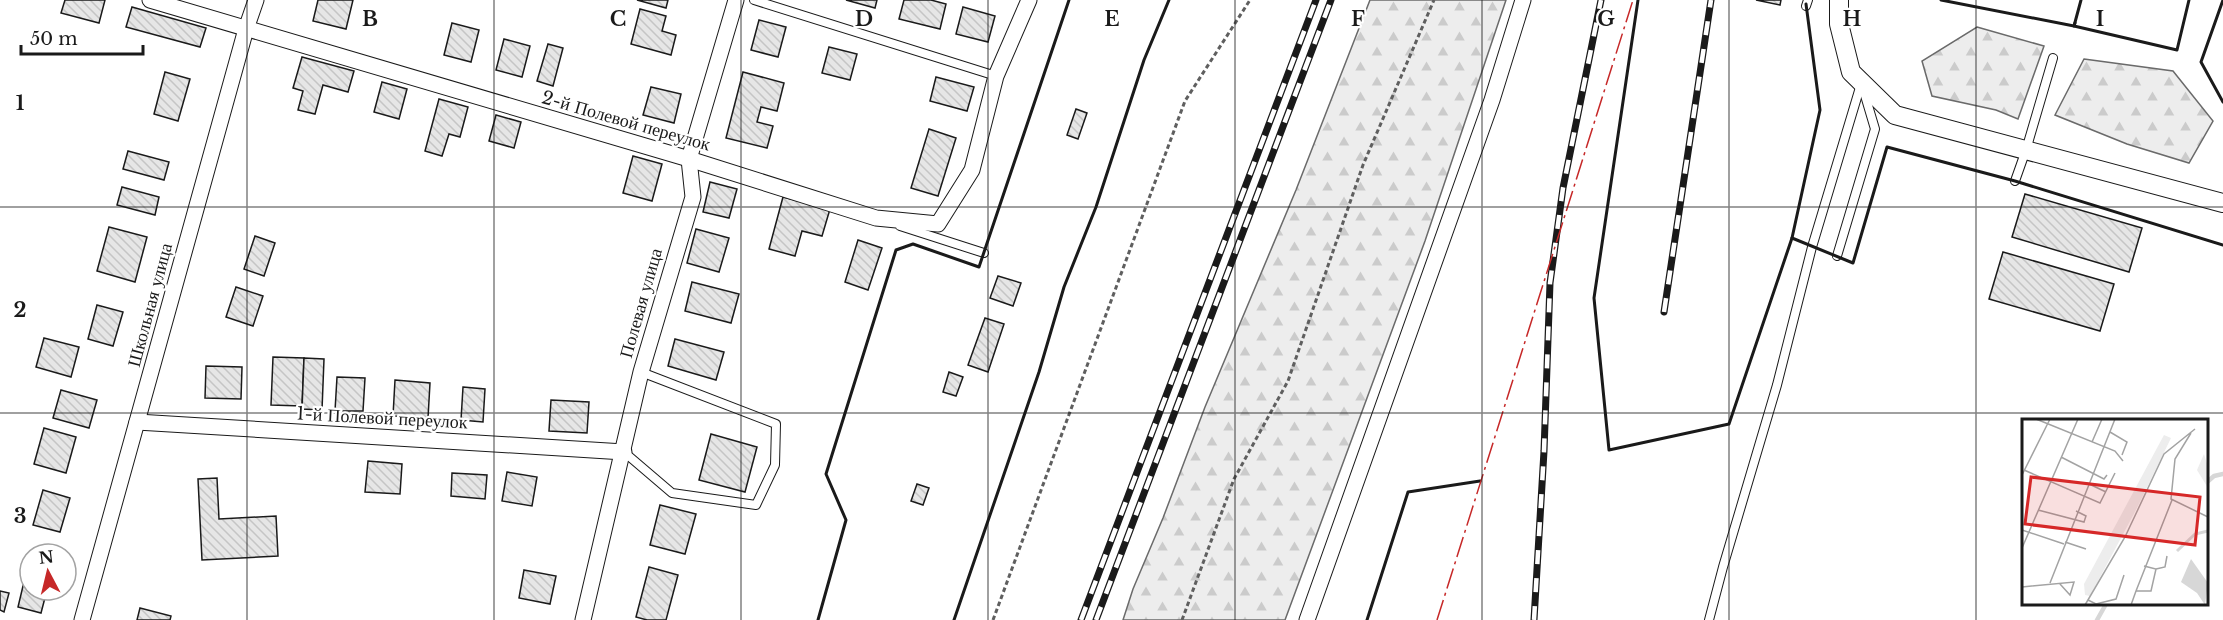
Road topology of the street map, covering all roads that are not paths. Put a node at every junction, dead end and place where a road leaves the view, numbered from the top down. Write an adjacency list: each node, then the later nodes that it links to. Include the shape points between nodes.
1 (150, 0): 8 (street, 2-й Полевой переулок)
2 (256, 0): 8 (street, Школьная улица)
3 (736, 0): 13 (street, Полевая улица)
4 (754, 0): 10 (lane)
5 (1029, 0): 10 (street)
6 (1522, 0): 24 (street, via 1492,100)
7 (1839, 0): 11 (street, via 1839,24 1851,72)
8 (246, 29): 13 (street, 2-й Полевой переулок); 20 (street, Школьная улица)
9 (2053, 58): 12 (lane)
10 (996, 76): 16 (street, 2-й Полевой переулок, via 972,170 938,224)
11 (1862, 82): 12 (street, via 1895,115); 18 (lane, via 1875,129); 25 (lane)
12 (2026, 150): 14 (lane); 15 (street)
13 (689, 159): 16 (street, 2-й Полевой переулок); 19 (street, Полевая улица, via 693,197)
14 (2015, 181)
15 (2223, 203)
16 (876, 218): 17 (lane)
17 (984, 253)
18 (1837, 256)
19 (641, 372): 21 (street, Полевая улица); 21 (lane, via 776,424 775,465 756,505 672,493)
20 (137, 422): 21 (street, 1-й Полевой переулок); 22 (street, Школьная улица)
21 (624, 452): 23 (street, Полевая улица)
22 (82, 620)
23 (583, 620)
24 (1307, 620)
25 (1709, 620)

